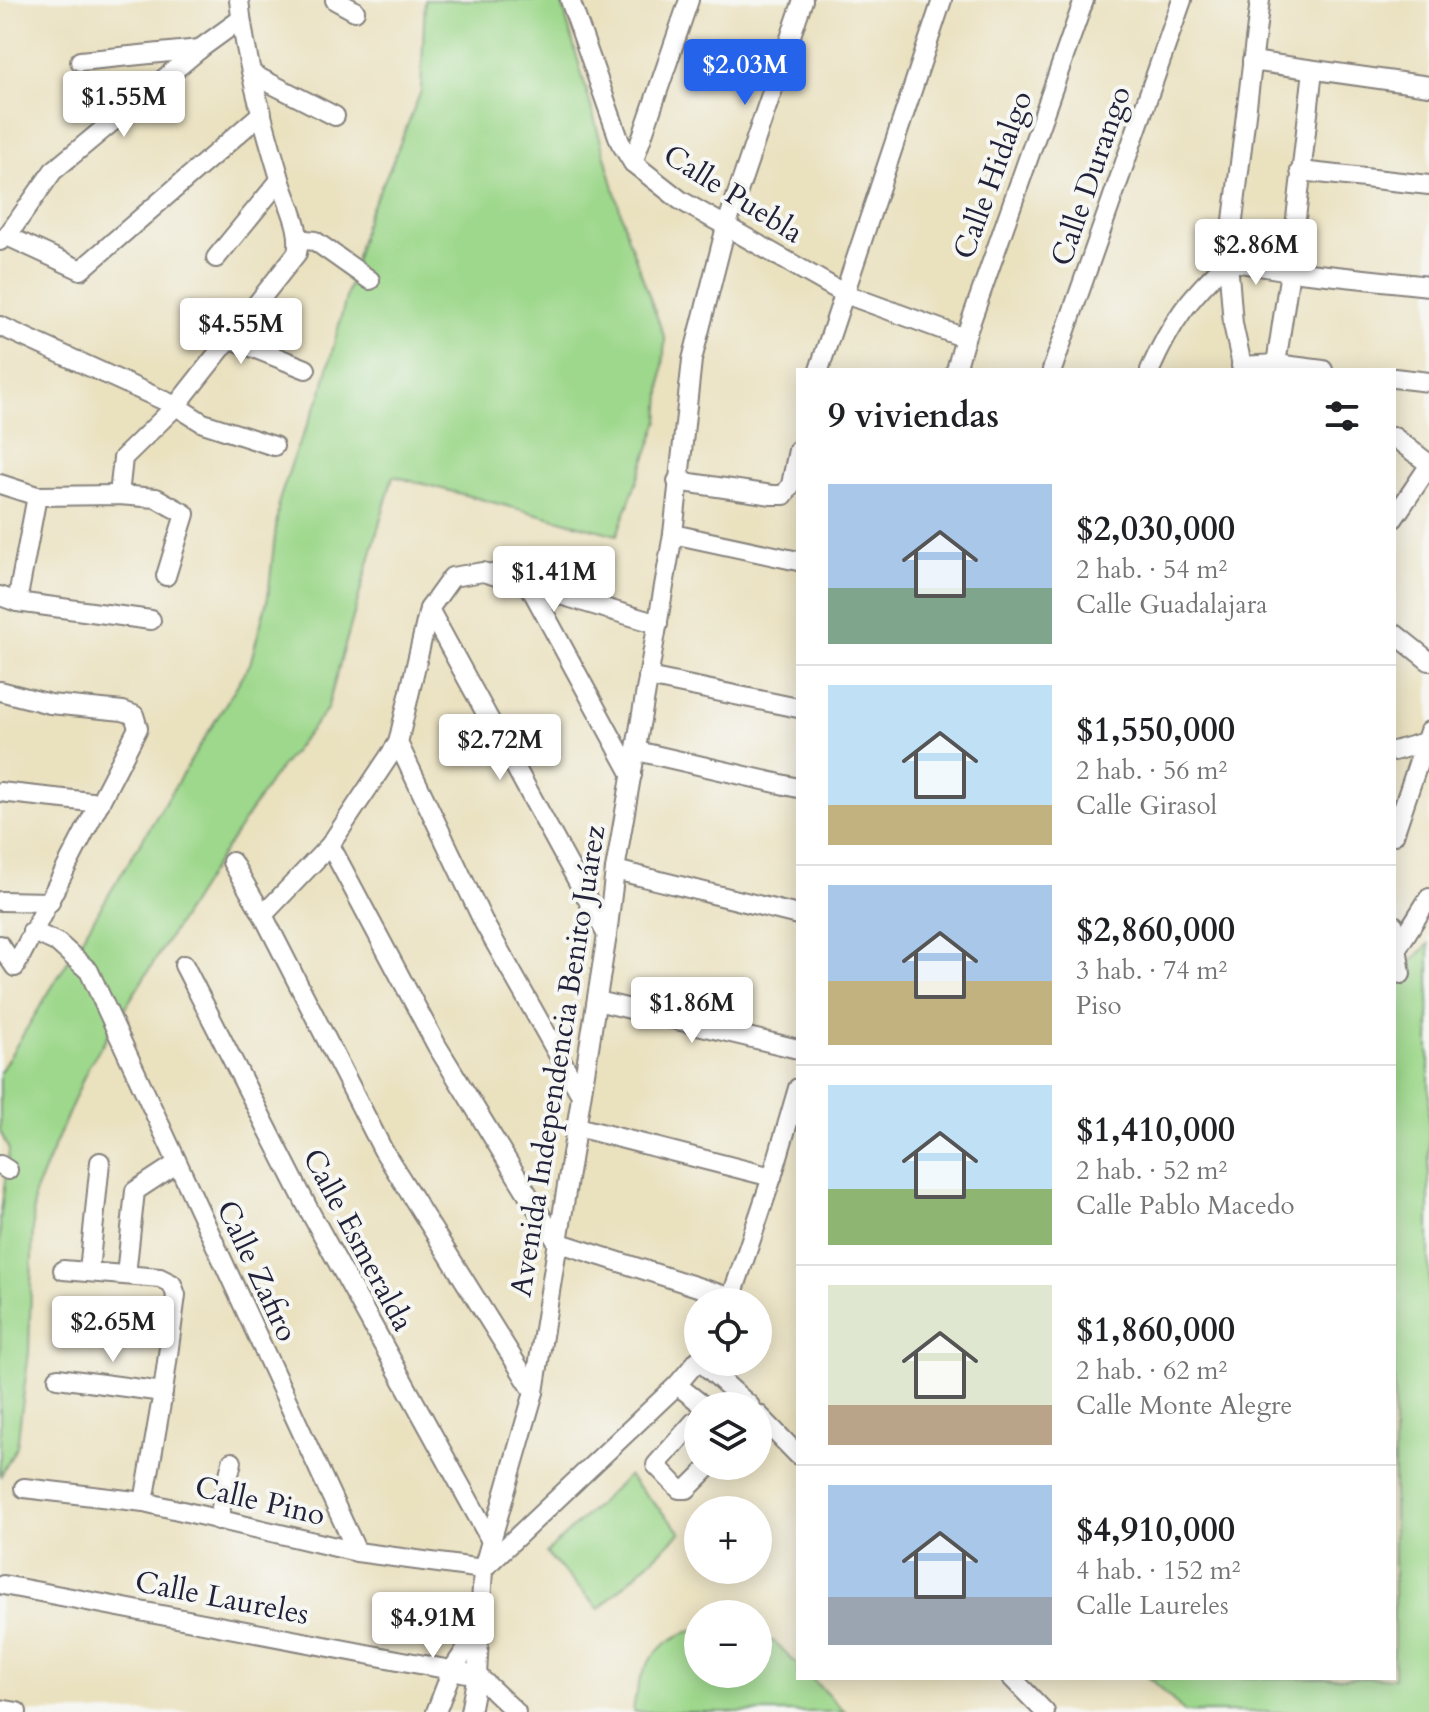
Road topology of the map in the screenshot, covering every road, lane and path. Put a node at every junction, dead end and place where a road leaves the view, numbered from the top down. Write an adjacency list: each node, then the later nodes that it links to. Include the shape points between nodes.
1 (239, 0): 11 (street)
2 (335, 0): 10 (street)
3 (570, 0): 20 (street, Calle Puebla, via 620,142)
4 (689, 0): 20 (street)
5 (803, 0): 24 (street, Avenida Independencia Benito Juárez)
6 (942, 0): 32 (street)
7 (1084, 0): 35 (street, Calle Hidalgo)
8 (1182, 0): 40 (street, Calle Durango)
9 (1258, 1): 14 (street)
10 (355, 11)
11 (241, 19): 12 (street); 16 (street)
12 (201, 48): 13 (street); 25 (street, via 53,171)
13 (80, 61)
14 (1252, 61): 15 (street); 28 (street)
15 (1313, 70): 17 (street); 21 (street)
16 (252, 74): 18 (street); 19 (street)
17 (1429, 86)
18 (262, 113): 22 (street); 25 (street, via 81,270)
19 (335, 116)
20 (633, 163): 24 (street, Calle Puebla)
21 (1300, 171): 23 (street); 29 (street)
22 (280, 180): 26 (street); 27 (street)
23 (1429, 185)
24 (726, 227): 32 (street, Calle Puebla); 52 (street, Avenida Independencia Benito Juárez, via 692,360)
25 (4, 239)
26 (299, 243): 30 (street, via 315,241); 36 (street, via 297,253)
27 (216, 258)
28 (1228, 261): 29 (street); 41 (street, via 1193,294 1166,333); 42 (street)
29 (1290, 271): 31 (street); 37 (street)
30 (370, 280)
31 (1429, 286)
32 (845, 294): 35 (street, Calle Puebla); 38 (street)
33 (196, 319): 36 (street)
34 (0, 326): 47 (street)
35 (965, 338): 39 (street, Calle Hidalgo)
36 (231, 339): 44 (street); 47 (street)
37 (1276, 364): 42 (street); 43 (street)
38 (820, 368)
39 (957, 368)
40 (1053, 368)
41 (1151, 368)
42 (1242, 368)
43 (1305, 368)
44 (306, 369)
45 (1396, 378): 46 (street)
46 (1429, 382)
47 (176, 406): 49 (street, via 203,423); 54 (street, via 123,458)
48 (1396, 439): 51 (street)
49 (274, 446)
50 (796, 460): 52 (street, via 784,495)
51 (1429, 465): 56 (street)
52 (677, 481): 57 (street, Avenida Independencia Benito Juárez)
53 (0, 484): 55 (street)
54 (119, 495): 55 (street); 59 (street, via 156,498 185,514)
55 (37, 496): 61 (street)
56 (1396, 515)
57 (673, 534): 58 (street); 64 (street, Avenida Independencia Benito Juárez)
58 (796, 561)
59 (166, 576)
60 (529, 585): 62 (street, via 483,572 452,577); 64 (street); 75 (street)
61 (8, 599): 63 (street)
62 (429, 609): 72 (street); 89 (street)
63 (151, 620)
64 (658, 624): 68 (street, Avenida Independencia Benito Juárez)
65 (1396, 634): 67 (street)
66 (1396, 649): 67 (street)
67 (1424, 654)
68 (648, 677): 70 (street); 74 (street, Avenida Independencia Benito Juárez)
69 (0, 691): 78 (street, via 134,715 138,728)
70 (796, 708)
71 (1427, 736): 73 (street); 79 (street)
72 (398, 743): 80 (street); 97 (street, via 484,923)
73 (1396, 750)
74 (637, 751): 75 (street, Avenida Independencia Benito Juárez); 76 (street)
75 (632, 775): 82 (street, Avenida Independencia Benito Juárez)
76 (796, 788)
77 (0, 792): 78 (street)
78 (100, 803): 85 (street)
79 (1396, 829)
80 (330, 845): 86 (street); 103 (street, via 437,1046)
81 (232, 862): 86 (street)
82 (615, 870): 87 (street); 89 (street, Avenida Independencia Benito Juárez)
83 (1429, 898): 92 (street)
84 (0, 901): 85 (street)
85 (50, 902): 88 (street)
86 (263, 915): 114 (street, via 383,1150)
87 (796, 915)
88 (32, 931): 91 (street, via 15,967); 101 (street, Calle Zafiro, via 58,943 89,971)
89 (607, 935): 95 (street, Avenida Independencia Benito Juárez)
90 (1396, 936): 92 (street)
91 (0, 945)
92 (1398, 947): 94 (street)
93 (184, 965): 125 (street, Calle Esmeralda, via 310,1212)
94 (1401, 974)
95 (597, 1001): 96 (street); 97 (street, Avenida Independencia Benito Juárez)
96 (796, 1049)
97 (581, 1095): 99 (street, Avenida Independencia Benito Juárez)
98 (796, 1095): 102 (street)
99 (577, 1127): 102 (street); 103 (street, Avenida Independencia Benito Juárez)
100 (100, 1162): 105 (street)
101 (176, 1164): 106 (street, via 135,1191); 126 (street, Calle Zafiro)
102 (772, 1177): 108 (street)
103 (557, 1242): 107 (street); 114 (street, Avenida Independencia Benito Juárez)
104 (63, 1270): 105 (street)
105 (89, 1271): 106 (street)
106 (126, 1275): 113 (street, via 160,1278 172,1284 176,1295)
107 (695, 1288)
108 (735, 1288)
109 (686, 1376): 112 (street)
110 (717, 1376): 115 (street)
111 (58, 1378): 113 (street)
112 (677, 1385): 116 (street); 127 (street)
113 (163, 1392): 123 (street)
114 (534, 1392): 125 (street, Avenida Independencia Benito Juárez)
115 (734, 1392)
116 (684, 1394)
117 (772, 1428): 119 (street)
118 (684, 1432): 121 (street, via 656,1465 679,1489)
119 (796, 1453)
120 (232, 1462): 124 (street)
121 (696, 1480)
122 (24, 1488): 123 (street, Calle Pino)
123 (144, 1502): 124 (street, Calle Pino)
124 (218, 1520): 126 (street, Calle Pino)
125 (490, 1539): 127 (street, Avenida Independencia Benito Juárez)
126 (357, 1552): 127 (street, Calle Pino)
127 (483, 1569): 129 (street, Avenida Independencia Benito Juárez)
128 (3, 1585): 130 (street, Calle Laureles)
129 (477, 1633): 130 (street); 131 (street, Avenida Independencia Benito Juárez)
130 (452, 1670): 131 (street, Calle Laureles); 135 (street)
131 (477, 1675): 136 (street, Avenida Independencia Benito Juárez); 137 (street)
132 (1014, 1680): 138 (street)
133 (0, 1709): 134 (street)
134 (17, 1712)
135 (436, 1712)
136 (470, 1712)
137 (516, 1712)
138 (1045, 1712)

